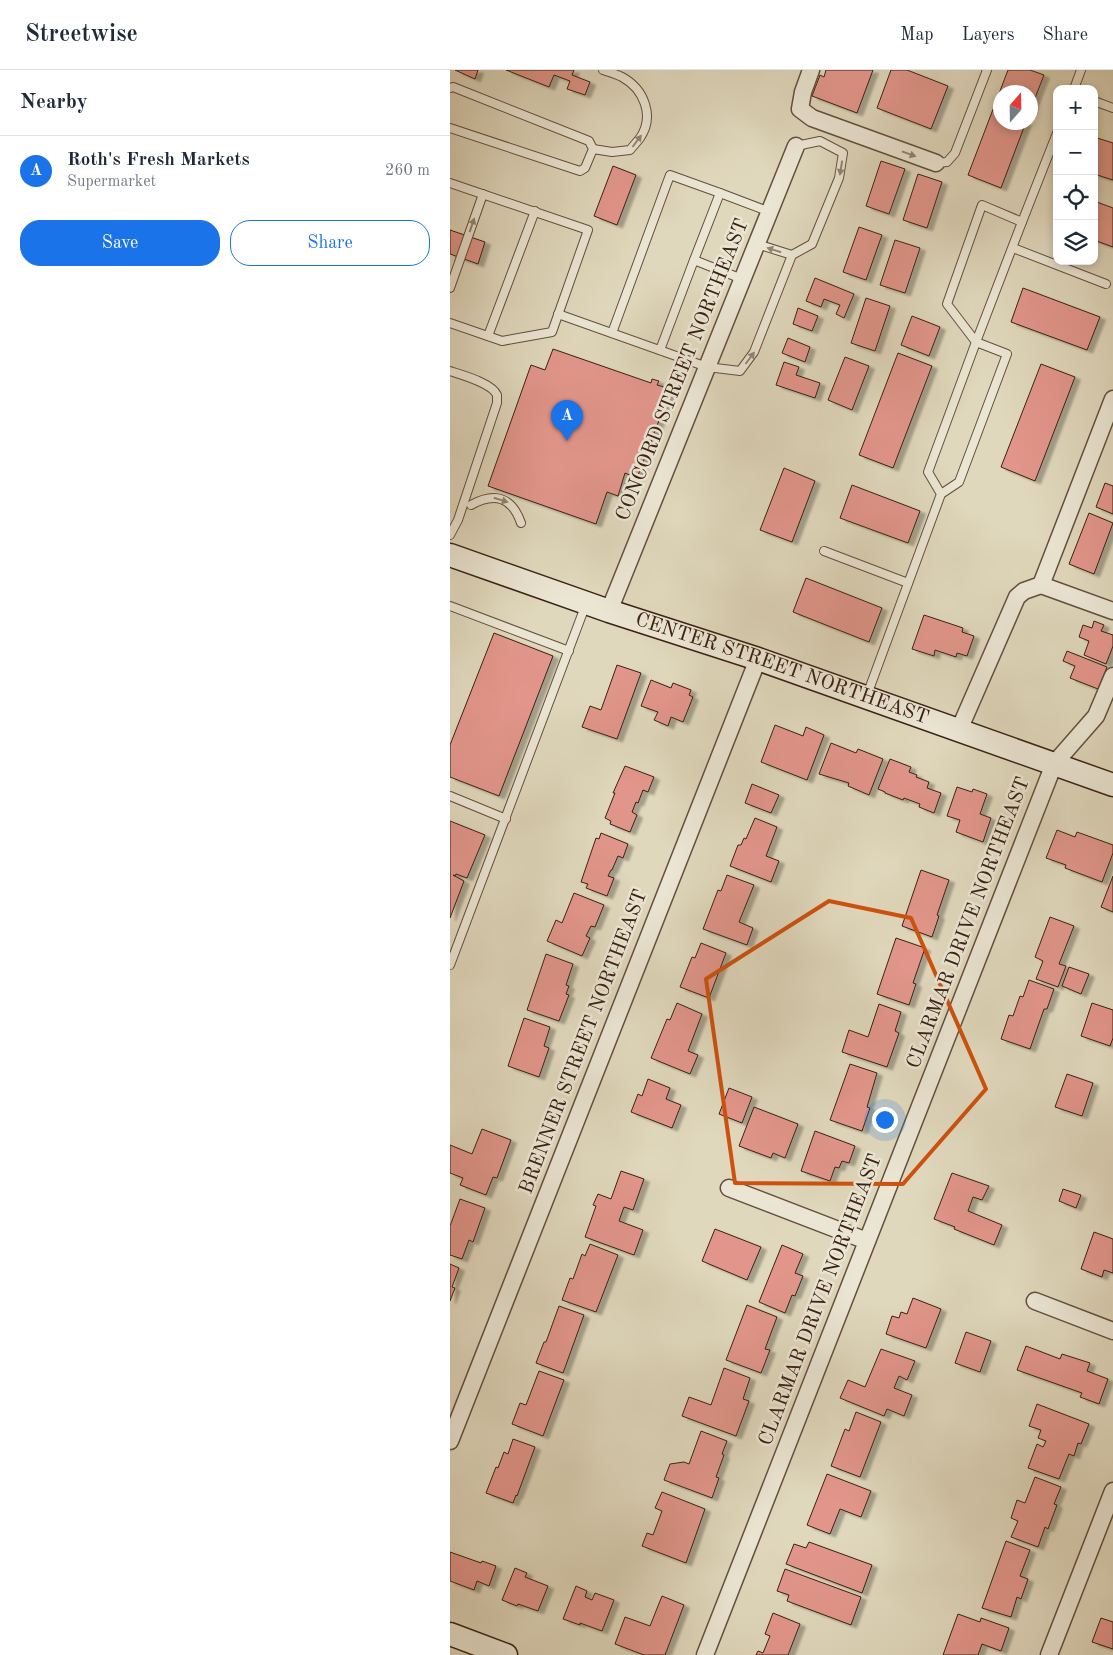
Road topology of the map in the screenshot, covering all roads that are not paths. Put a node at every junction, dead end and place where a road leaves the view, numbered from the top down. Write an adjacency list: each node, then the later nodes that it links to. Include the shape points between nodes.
1 (603, 70): 12 (lane, one-way to 1, via 630,150 641,137 647,118 646,102 638,89 623,77)
2 (811, 70): 13 (street, one-way to 13, via 800,108 812,118)
3 (987, 70): 13 (lane, via 955,152 947,162)
4 (1081, 70): 5 (lane)
5 (1075, 85)
6 (450, 88): 12 (lane, via 589,141)
7 (1098, 102): 8 (lane)
8 (1113, 108)
9 (450, 128): 12 (lane, via 580,171 585,168)
10 (1053, 142): 19 (lane)
11 (796, 146): 18 (street, CONCORD STREET NORTHEAST); 22 (lane, one-way to 22, via 820,141 843,153 839,178 812,244)
12 (593, 149)
13 (936, 164)
14 (450, 183): 16 (lane)
15 (720, 193): 18 (lane); 23 (lane); 29 (lane, via 670,174)
16 (483, 194): 17 (lane); 26 (lane, one-way to 16)
17 (535, 211): 27 (lane, via 588,230); 30 (lane)
18 (770, 212): 20 (street, CONCORD STREET NORTHEAST)
19 (1022, 222): 21 (lane); 31 (lane, via 982,205 947,304)
20 (757, 244): 22 (lane, one-way to 20); 24 (street, CONCORD STREET NORTHEAST)
21 (1013, 248): 25 (lane); 31 (lane)
22 (792, 255): 33 (lane, one-way to 22, via 740,371 754,352)
23 (694, 260): 24 (lane); 32 (lane)
24 (742, 279): 33 (street, CONCORD STREET NORTHEAST)
25 (1106, 284)
26 (450, 288)
27 (558, 314): 29 (lane); 30 (lane, via 552,332 502,341)
28 (450, 323): 30 (lane)
29 (612, 333): 32 (lane)
30 (488, 336)
31 (976, 342): 36 (lane, via 928,472); 36 (lane, via 1007,354 959,482)
32 (660, 350): 33 (lane)
33 (708, 366): 46 (street, CONCORD STREET NORTHEAST)
34 (450, 371): 39 (lane, via 485,384 497,395 458,520)
35 (1113, 400): 43 (street)
36 (941, 494): 42 (lane)
37 (471, 505): 38 (lane, one-way to 38, via 483,498 504,500 512,504)
38 (521, 523)
39 (450, 535)
40 (824, 551): 42 (lane)
41 (450, 555): 44 (main road, CENTER STREET NORTHEAST)
42 (908, 583): 51 (lane)
43 (1040, 586): 47 (street); 52 (street, via 1017,597)
44 (587, 602): 46 (main road, CENTER STREET NORTHEAST); 48 (lane)
45 (450, 606): 48 (lane)
46 (609, 611): 49 (main road, CENTER STREET NORTHEAST)
47 (1113, 611)
48 (570, 651): 56 (lane)
49 (758, 659): 51 (main road, CENTER STREET NORTHEAST); 62 (street, BRENNER STREET NORTHEAST)
50 (1113, 676): 53 (street, CLARMAR DRIVE NORTHEAST, via 1096,716)
51 (866, 697): 52 (main road, CENTER STREET NORTHEAST)
52 (959, 730): 53 (main road, CENTER STREET NORTHEAST)
53 (1054, 764): 54 (main road, CENTER STREET NORTHEAST); 59 (street, CLARMAR DRIVE NORTHEAST)
54 (1113, 785)
55 (450, 796): 56 (lane)
56 (506, 819): 57 (lane)
57 (450, 965)
58 (729, 1188): 59 (street)
59 (867, 1241): 66 (street, CLARMAR DRIVE NORTHEAST)
60 (1035, 1301): 61 (street)
61 (1113, 1331)
62 (450, 1441)
63 (1113, 1491): 67 (street)
64 (450, 1634): 65 (main road)
65 (506, 1655)
66 (705, 1655)
67 (1049, 1655)

